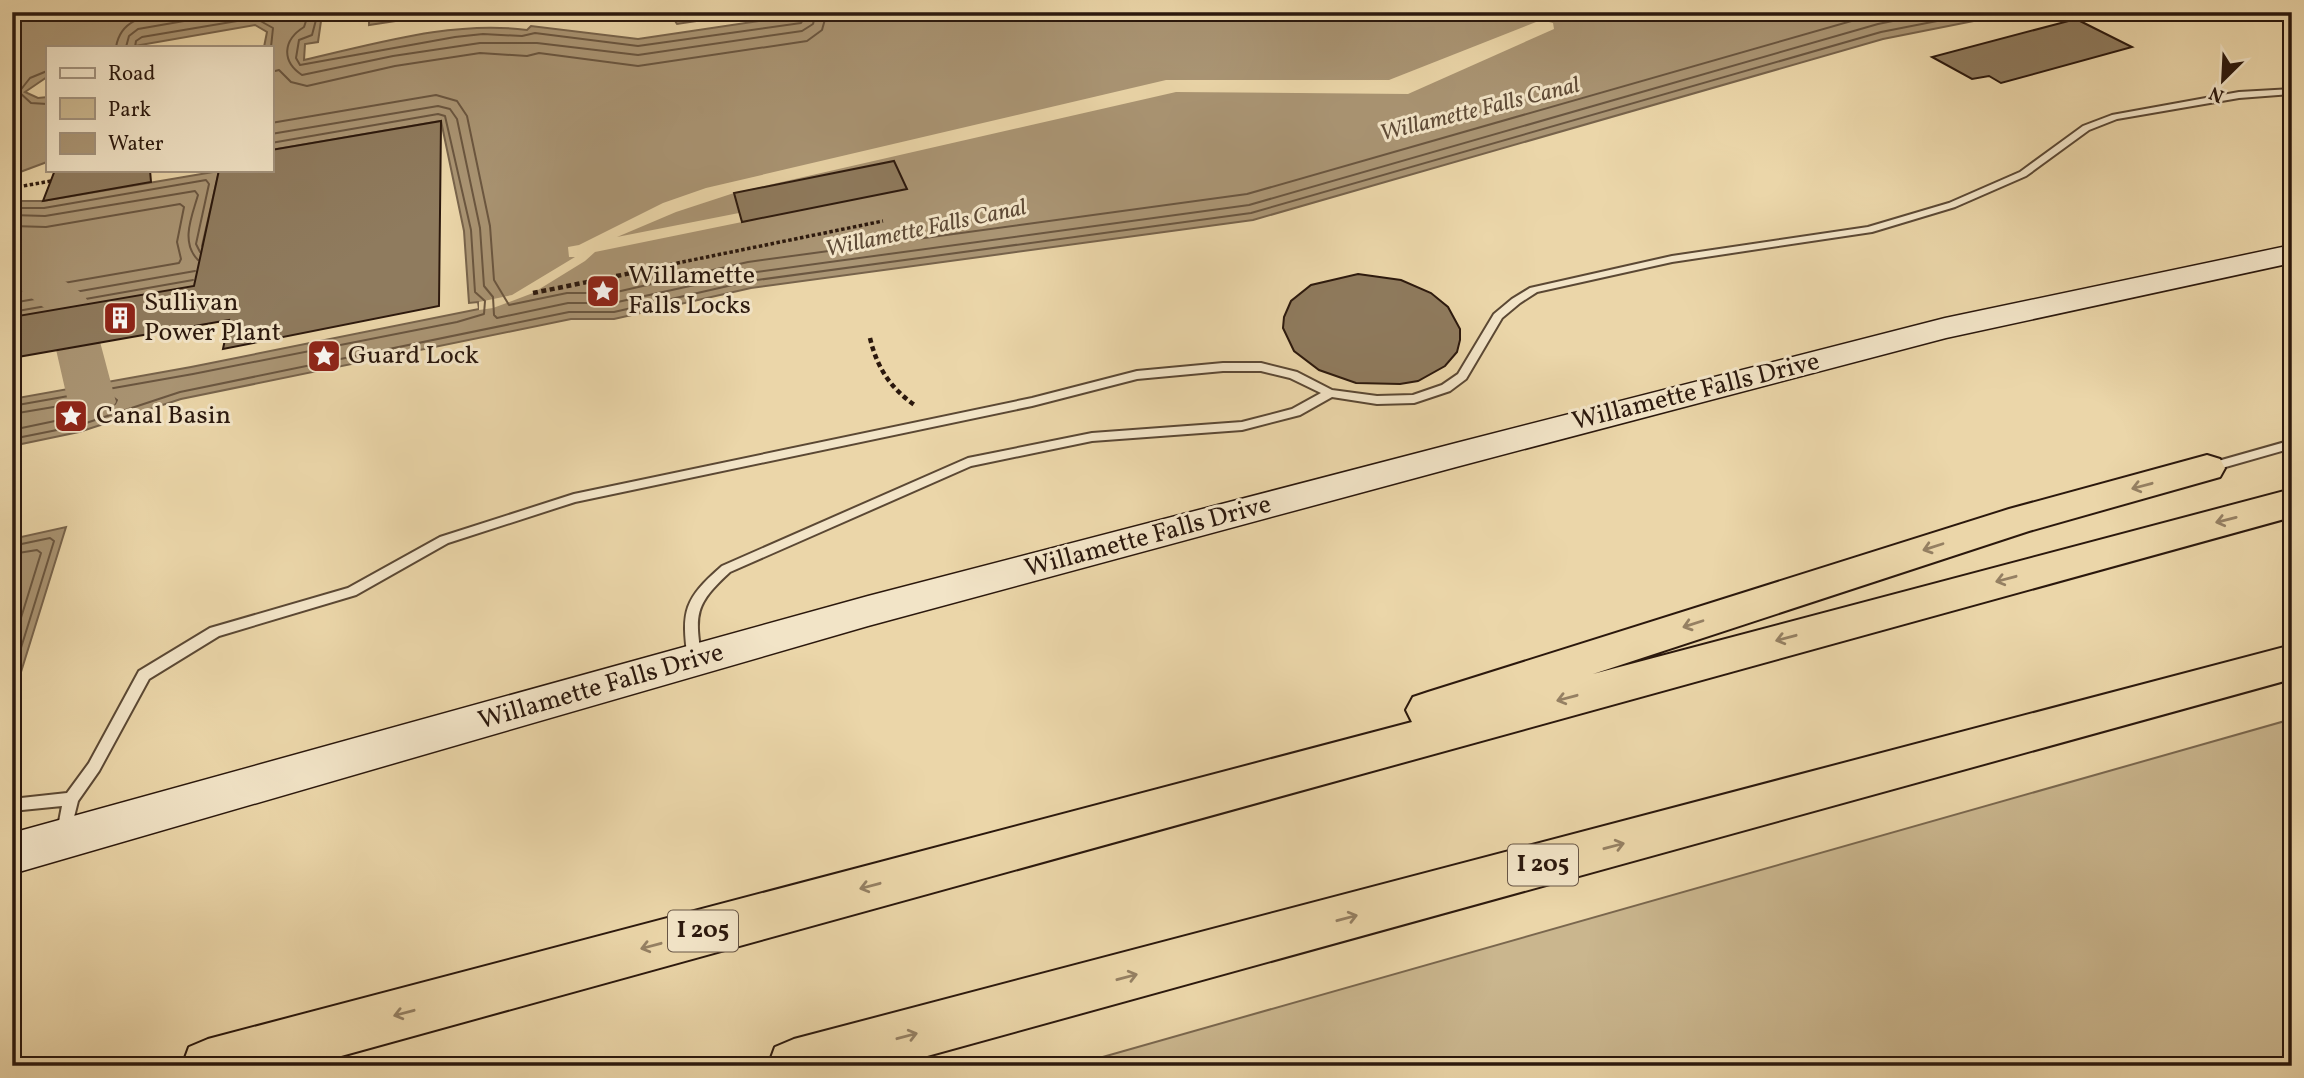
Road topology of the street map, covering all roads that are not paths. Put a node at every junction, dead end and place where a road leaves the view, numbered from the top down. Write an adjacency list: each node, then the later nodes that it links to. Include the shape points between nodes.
1 (2292, 91): 3 (lane, via 2239,95 2115,117 2086,128 2022,174 1952,205 1869,230 1672,259 1534,290 1498,316 1475,359 1446,388 1414,399 1377,400)
2 (2292, 254): 7 (street, Willamette Falls Drive, via 1945,328)
3 (1330, 393): 7 (lane, via 1296,412 1242,426 1092,437 968,463 726,569 702,590 688,618); 9 (lane, via 1293,375 1262,367 1137,375 1032,402 536,509 444,540 352,592 215,632 144,675)
4 (2292, 444): 5 (lane)
5 (2207, 468): 13 (highway, one-way to 13, via 2022,519)
6 (2292, 503): 13 (highway, I 205, one-way to 13)
7 (695, 660): 11 (street, Willamette Falls Drive)
8 (2292, 662): 15 (highway, I 205, one-way to 8)
9 (71, 799): 10 (lane); 11 (lane)
10 (12, 805)
11 (63, 840): 12 (street, Willamette Falls Drive)
12 (12, 854)
13 (936, 868): 14 (highway, I 205, one-way to 14)
14 (208, 1066)
15 (794, 1066)

